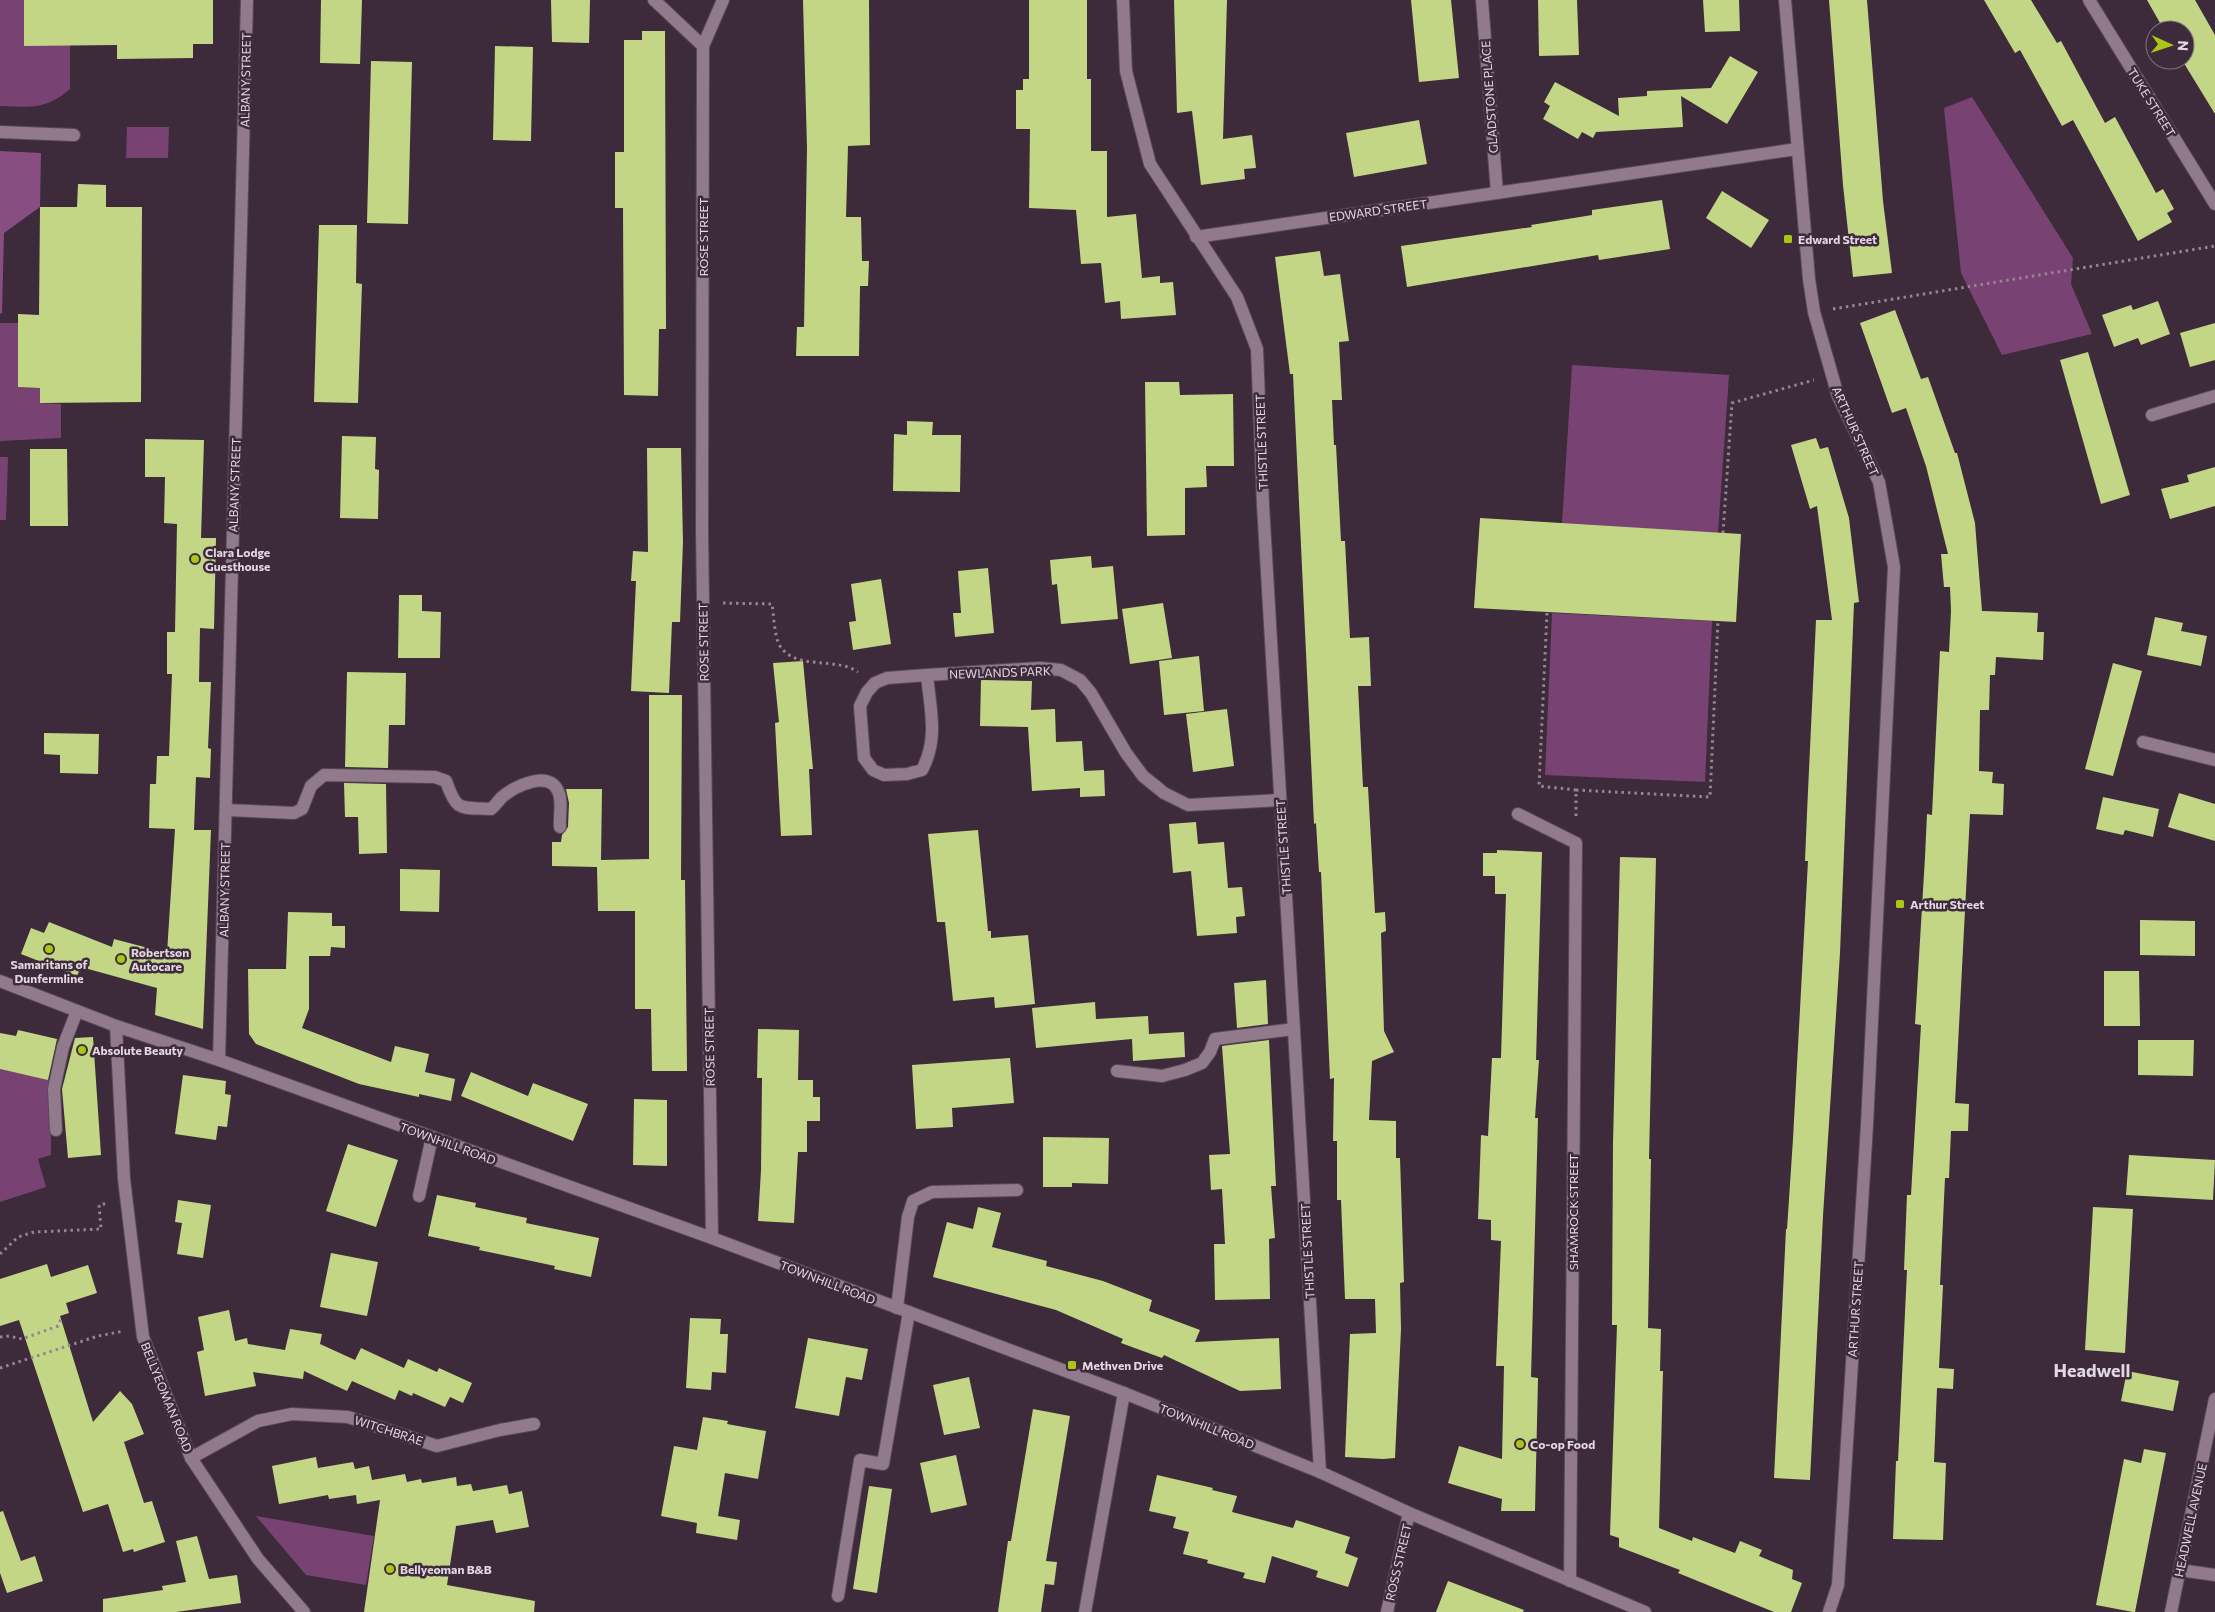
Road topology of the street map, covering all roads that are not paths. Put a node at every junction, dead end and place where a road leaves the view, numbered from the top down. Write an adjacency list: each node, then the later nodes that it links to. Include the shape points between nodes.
1 (247, 0): 21 (street, ALBANY STREET)
2 (654, 0): 8 (street)
3 (723, 0): 8 (street)
4 (1123, 0): 14 (street, THISTLE STREET, via 1126,71 1150,164)
5 (1482, 0): 12 (street, GLADSTONE PLACE)
6 (1785, 0): 11 (street, ARTHUR STREET)
7 (2089, 0): 13 (street, TUKE STREET)
8 (703, 46): 34 (street, ROSE STREET, via 702,602)
9 (0, 132): 10 (street)
10 (74, 135)
11 (1797, 149): 12 (street, EDWARD STREET); 51 (street, ARTHUR STREET, via 1814,312 1838,396 1879,482 1894,567 1867,1125 1838,1586)
12 (1497, 193): 14 (street, EDWARD STREET)
13 (2215, 204)
14 (1196, 236): 20 (street, THISTLE STREET, via 1238,297 1257,349)
15 (2215, 396): 16 (street)
16 (2152, 415)
17 (927, 675): 17 (street, NEWLANDS PARK, via 933,741 922,770 884,775 873,770 864,758 860,706 867,692 875,683 887,678); 20 (street, NEWLANDS PARK, via 1040,668 1061,670 1080,680 1143,776 1164,794 1188,805)
18 (2143, 742): 19 (street)
19 (2215, 760)
20 (1280, 800): 27 (street, THISTLE STREET)
21 (226, 810): 23 (street, via 294,813 302,809 311,786 324,775 435,777 446,781 454,803 459,807 491,809 522,786 545,781 559,792); 28 (street, ALBANY STREET)
22 (1518, 814): 45 (street, SHAMROCK STREET, via 1576,843)
23 (560, 827)
24 (0, 981): 25 (street, TOWNHILL ROAD)
25 (77, 1011): 26 (street, TOWNHILL ROAD); 30 (street, via 63,1047 54,1089)
26 (116, 1026): 28 (street, TOWNHILL ROAD); 40 (street, BELLYEOMAN ROAD, via 124,1179 143,1337)
27 (1294, 1029): 29 (street, via 1215,1038 1202,1063 1162,1076); 41 (street, THISTLE STREET)
28 (219, 1060): 31 (street, TOWNHILL ROAD)
29 (1117, 1071)
30 (56, 1130)
31 (432, 1137): 33 (street); 34 (street, TOWNHILL ROAD)
32 (1017, 1190): 35 (street, via 932,1192 913,1201 908,1217)
33 (418, 1196)
34 (712, 1238): 35 (street, TOWNHILL ROAD)
35 (897, 1308): 36 (street, TOWNHILL ROAD)
36 (909, 1312): 37 (street, TOWNHILL ROAD); 46 (street, via 882,1464 860,1460)
37 (1124, 1393): 41 (street, TOWNHILL ROAD); 48 (street)
38 (2215, 1399): 43 (street, HEADWELL AVENUE)
39 (534, 1424): 40 (street, WITCHBRAE, via 436,1446 348,1417 292,1414 258,1421)
40 (191, 1458): 47 (street, BELLYEOMAN ROAD, via 258,1559)
41 (1320, 1472): 42 (street, TOWNHILL ROAD)
42 (1409, 1513): 45 (street, TOWNHILL ROAD); 49 (street, ROSS STREET)
43 (2180, 1570): 44 (street); 52 (street, HEADWELL AVENUE)
44 (2215, 1575)
45 (1570, 1581): 50 (street, TOWNHILL ROAD)
46 (838, 1596)
47 (304, 1612)
48 (1085, 1612)
49 (1386, 1612)
50 (1645, 1612)
51 (1829, 1612)
52 (2171, 1612)

